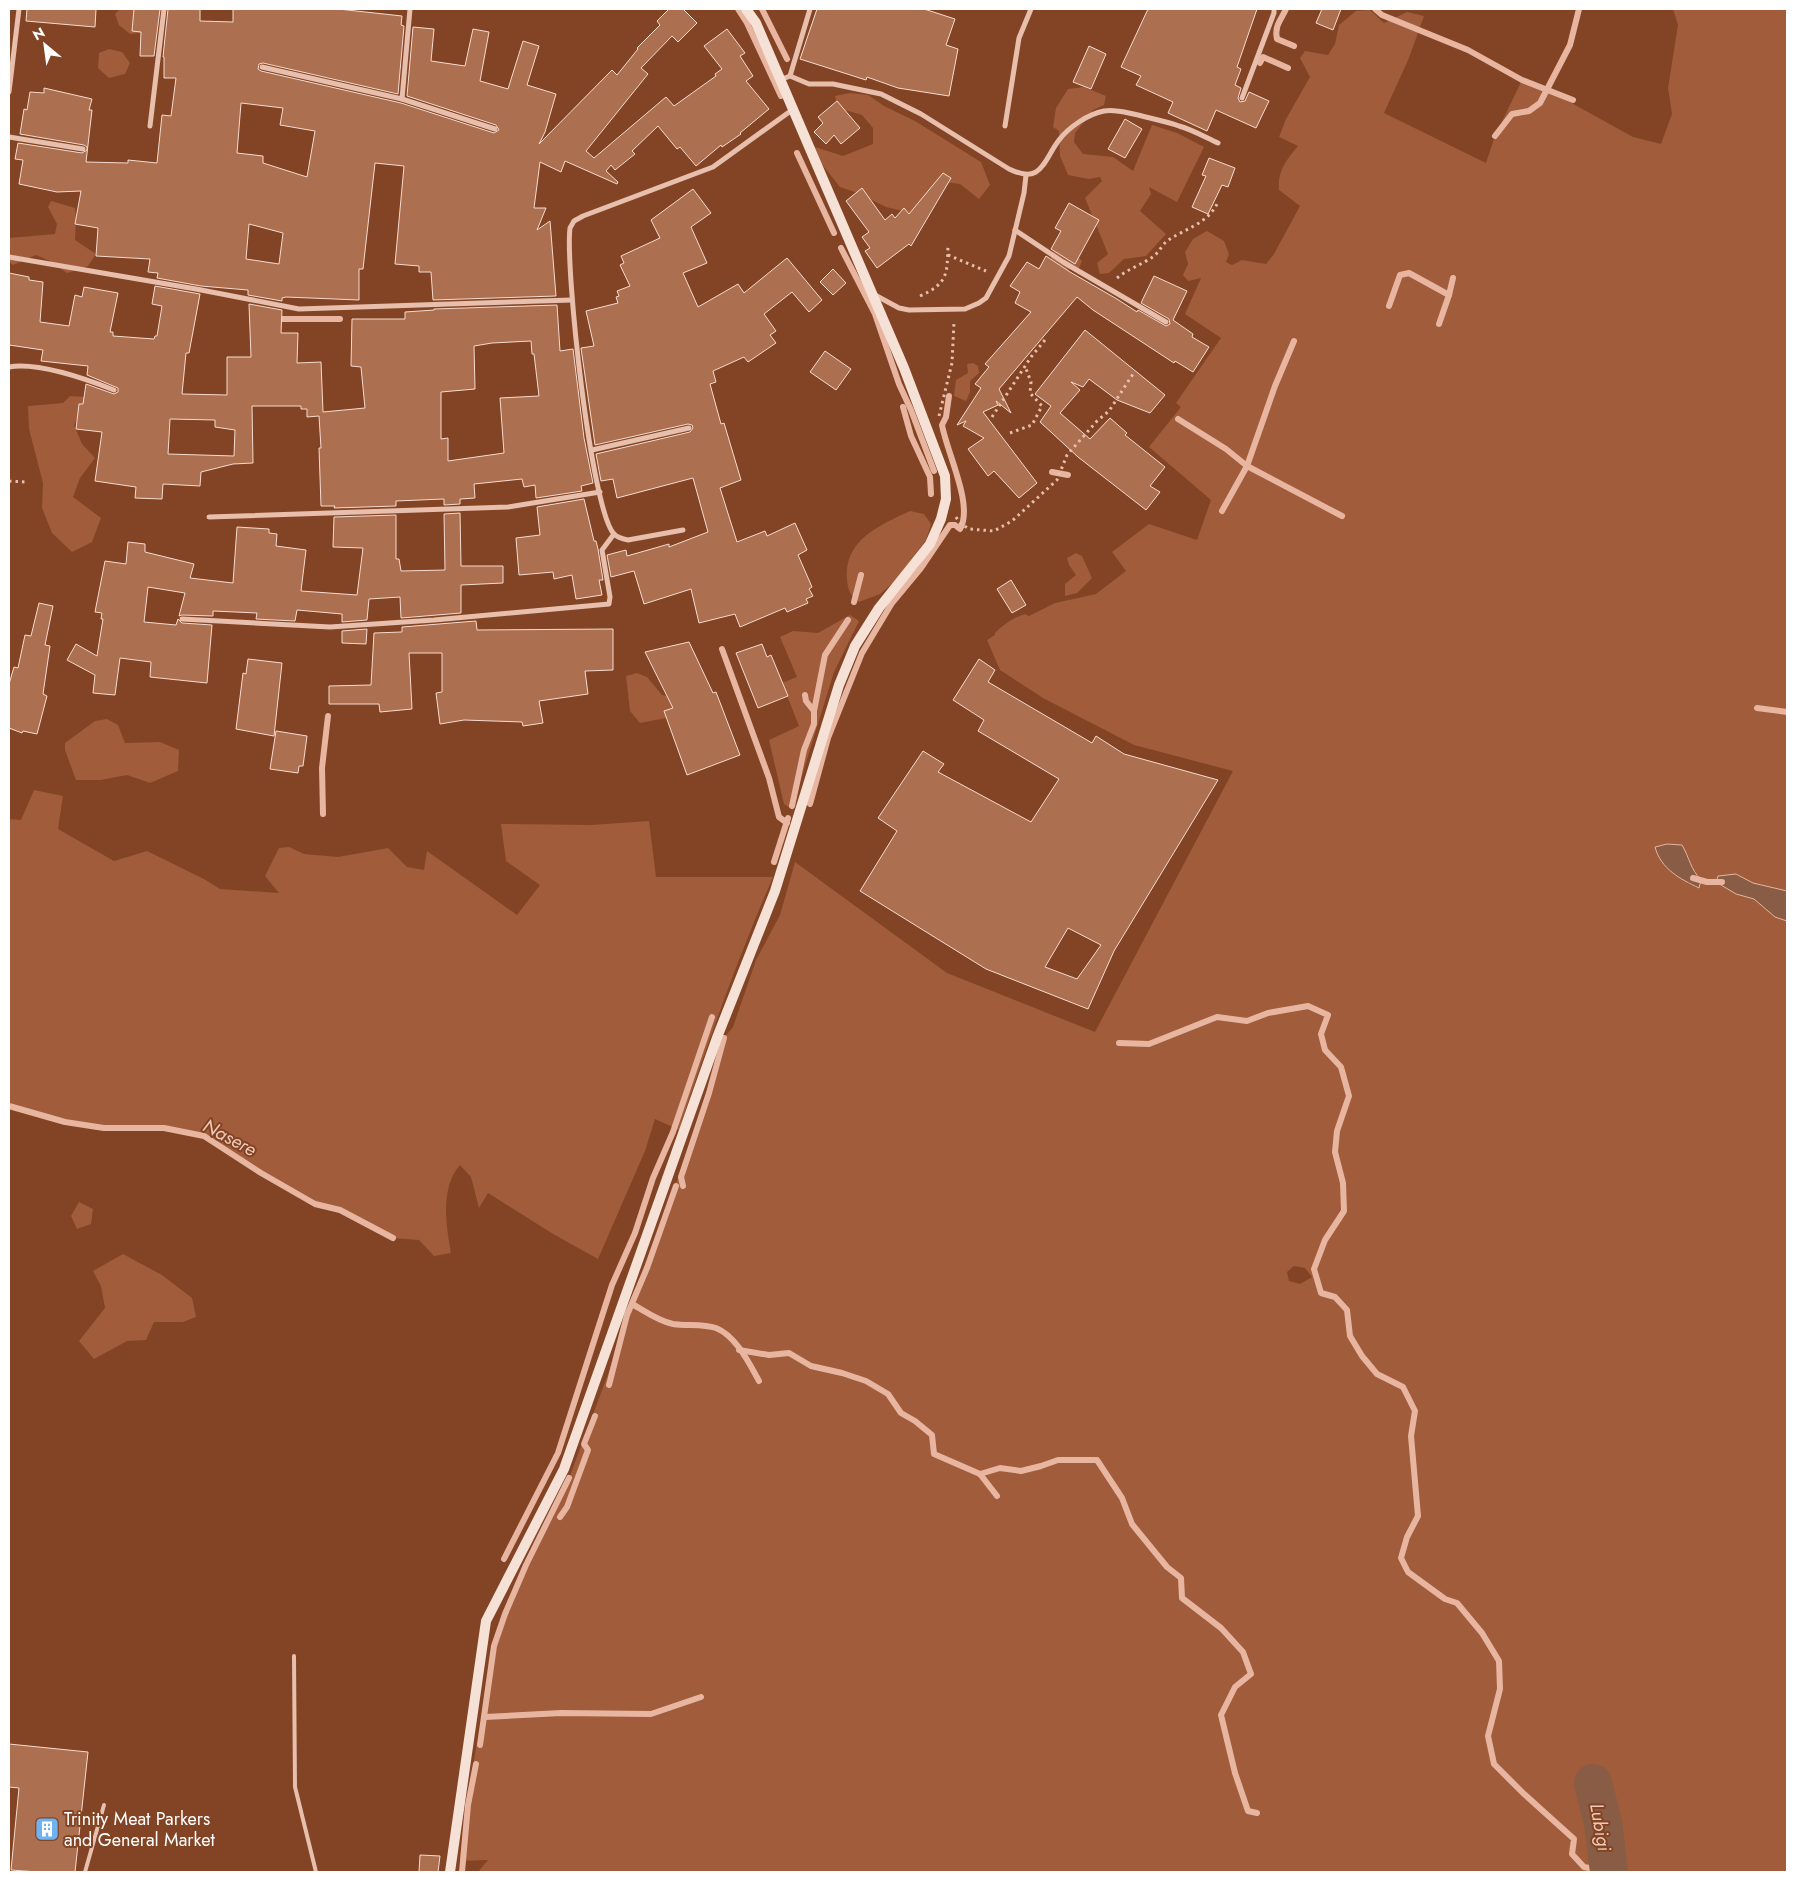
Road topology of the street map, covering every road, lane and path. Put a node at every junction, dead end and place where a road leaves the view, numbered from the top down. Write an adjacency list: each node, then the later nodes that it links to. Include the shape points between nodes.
1 (19, 9): 11 (street)
2 (164, 9): 15 (street)
3 (410, 9): 13 (street)
4 (746, 9): 10 (street, via 756,24)
5 (810, 9): 9 (street)
6 (1031, 9): 16 (street, via 1019,38)
7 (1274, 9): 12 (street)
8 (262, 68): 13 (street)
9 (790, 76): 10 (street); 21 (street, via 809,84 833,84 881,94 921,114 1008,169)
10 (779, 80): 14 (street)
11 (9, 92)
12 (1242, 98)
13 (402, 100): 17 (street)
14 (792, 110): 29 (street); 31 (street, via 712,167 576,219 569,235)
15 (150, 126)
16 (1005, 126)
17 (496, 129)
18 (9, 137): 20 (street)
19 (1218, 143): 21 (street, via 1178,125 1115,110 1102,111 1073,126 1058,140 1044,166)
20 (84, 150)
21 (1026, 175): 23 (street)
22 (1217, 204): 28 (path, via 1201,222 1165,242 1157,254)
23 (1015, 230): 27 (street, via 1009,256); 28 (street)
24 (948, 244): 25 (path)
25 (947, 255): 27 (path); 30 (path, via 944,280 921,296)
26 (9, 257): 31 (street, via 299,310)
27 (998, 275): 29 (street, via 986,298 965,309 909,310)
28 (1107, 287): 33 (street)
29 (872, 294): 42 (street)
30 (914, 297)
31 (572, 300): 43 (street)
32 (957, 318): 42 (path, via 953,323 952,363 942,408)
33 (1166, 322)
34 (1045, 340): 35 (path)
35 (1025, 365): 39 (path); 41 (path, via 1031,382 1030,393 1042,406 1032,425)
36 (9, 367): 38 (street, via 21,365 81,377)
37 (1132, 374): 48 (path, via 1109,411 1068,455 1058,478 1012,521 994,531 969,530)
38 (114, 390)
39 (992, 417)
40 (690, 428): 43 (street)
41 (1010, 433)
42 (931, 435): 56 (street, via 945,476 946,499 941,519 930,544 869,623 838,685 776,891 718,1035 564,1469 486,1621)
43 (592, 450): 46 (street)
44 (9, 481): 45 (path)
45 (25, 482)
46 (600, 492): 47 (street, via 508,507); 50 (street, via 605,515)
47 (209, 517)
48 (960, 523)
49 (683, 530): 50 (street, via 628,540)
50 (614, 534): 51 (street, via 602,550 609,604 330,627)
51 (182, 619)
52 (294, 1656): 55 (lane, via 296,1787)
53 (104, 1805): 54 (lane)
54 (85, 1872)
55 (316, 1872)
56 (450, 1872)

